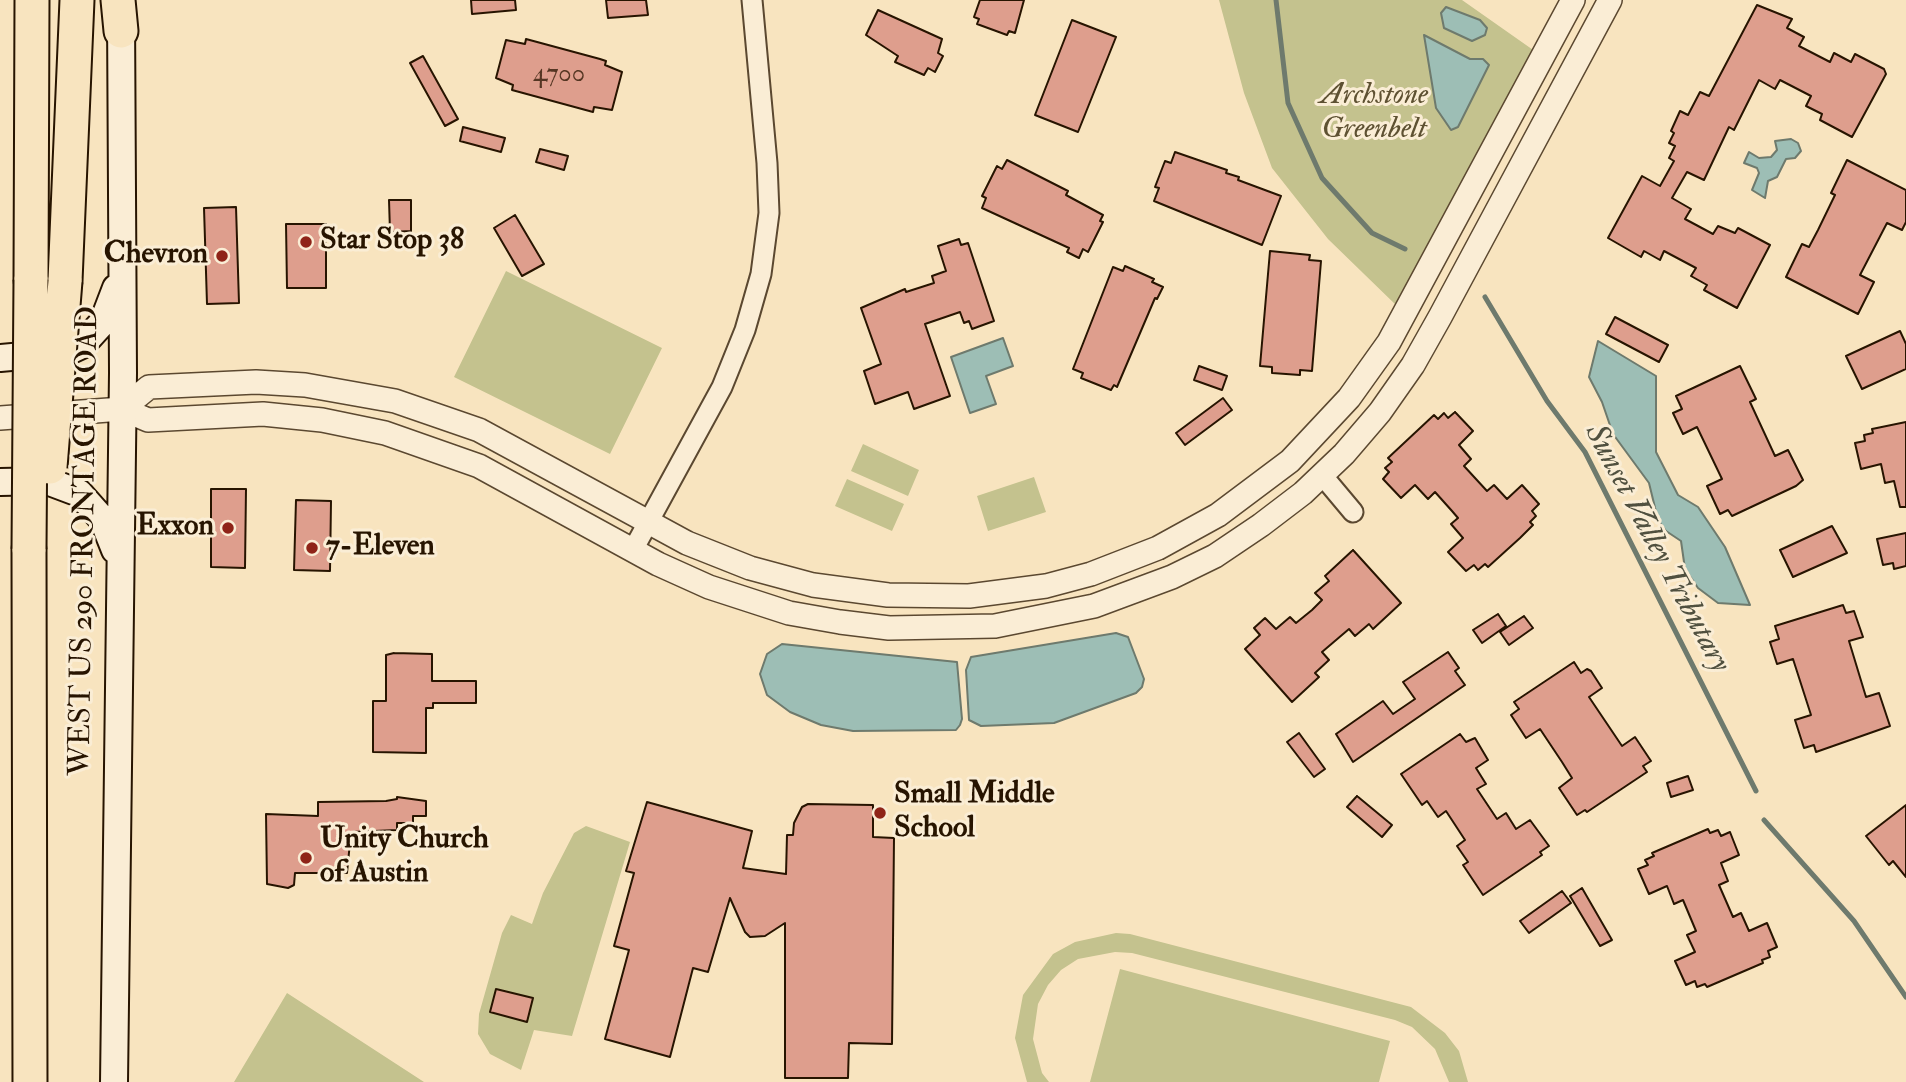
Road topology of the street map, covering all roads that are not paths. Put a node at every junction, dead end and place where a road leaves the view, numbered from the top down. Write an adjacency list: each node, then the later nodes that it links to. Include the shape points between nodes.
1 (32, 0): 15 (highway, bridge)
2 (77, 0): 15 (highway, bridge, via 65,281)
3 (752, 0): 14 (street, via 769,213 761,274 722,387)
4 (1573, 0): 14 (street, via 1370,372 1321,432 1290,461 1195,529 1131,560 1080,577 1005,592 935,597 888,596 802,583 750,568)
5 (1610, 0): 11 (street, via 1413,366 1380,412)
6 (120, 10): 7 (main road, WEST US 290 FRONTAGE ROAD)
7 (122, 265): 8 (main road, via 111,306 95,334 82,345 67,352); 9 (main road, WEST US 290 FRONTAGE ROAD)
8 (0, 358)
9 (122, 409): 10 (street); 14 (street, via 149,387 256,382 305,385 395,401 490,435); 16 (street, via 148,420 263,414 385,433 479,466); 17 (main road, WEST US 290 FRONTAGE ROAD)
10 (0, 418)
11 (1322, 475): 13 (street); 16 (street, via 1261,525 1215,556 1172,577 1094,606 995,626 889,628 789,613 709,587)
12 (0, 482): 17 (main road, via 47,481 79,493 103,520)
13 (1353, 512)
14 (647, 524): 16 (street)
15 (36, 546): 18 (highway, via 30,632)
16 (633, 550)
17 (119, 562): 19 (main road, WEST US 290 FRONTAGE ROAD)
18 (30, 1082)
19 (114, 1082)

